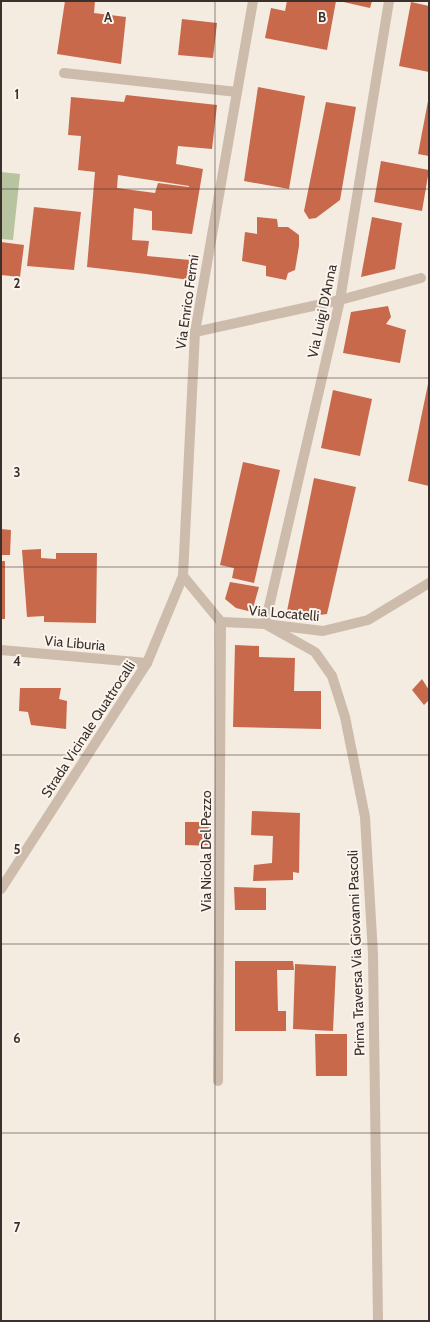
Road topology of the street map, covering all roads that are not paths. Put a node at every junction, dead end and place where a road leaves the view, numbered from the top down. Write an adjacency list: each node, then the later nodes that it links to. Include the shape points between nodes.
1 (254, 1): 4 (street, Via Enrico Fermi)
2 (390, 1): 6 (street, Via Luigi D'Anna)
3 (64, 73): 4 (street)
4 (237, 92): 7 (street, Via Enrico Fermi)
5 (425, 277): 6 (street)
6 (340, 300): 7 (street); 11 (street, Via Luigi D'Anna)
7 (194, 332): 8 (street, Via Enrico Fermi)
8 (183, 576): 10 (street); 13 (street, Strada Vicinale Quattrocalli)
9 (429, 583): 11 (street, Via Locatelli, via 368,620 323,631)
10 (221, 622): 11 (street, Via Locatelli); 15 (street, Via Nicola Del Pezzo)
11 (265, 624): 16 (street, Prima Traversa Via Giovanni Pascoli, via 314,652 332,676 345,717 365,817 372,954)
12 (1, 650): 13 (street, Via Liburia)
13 (147, 663): 14 (street, Strada Vicinale Quattrocalli)
14 (1, 889)
15 (218, 1081)
16 (378, 1321)

